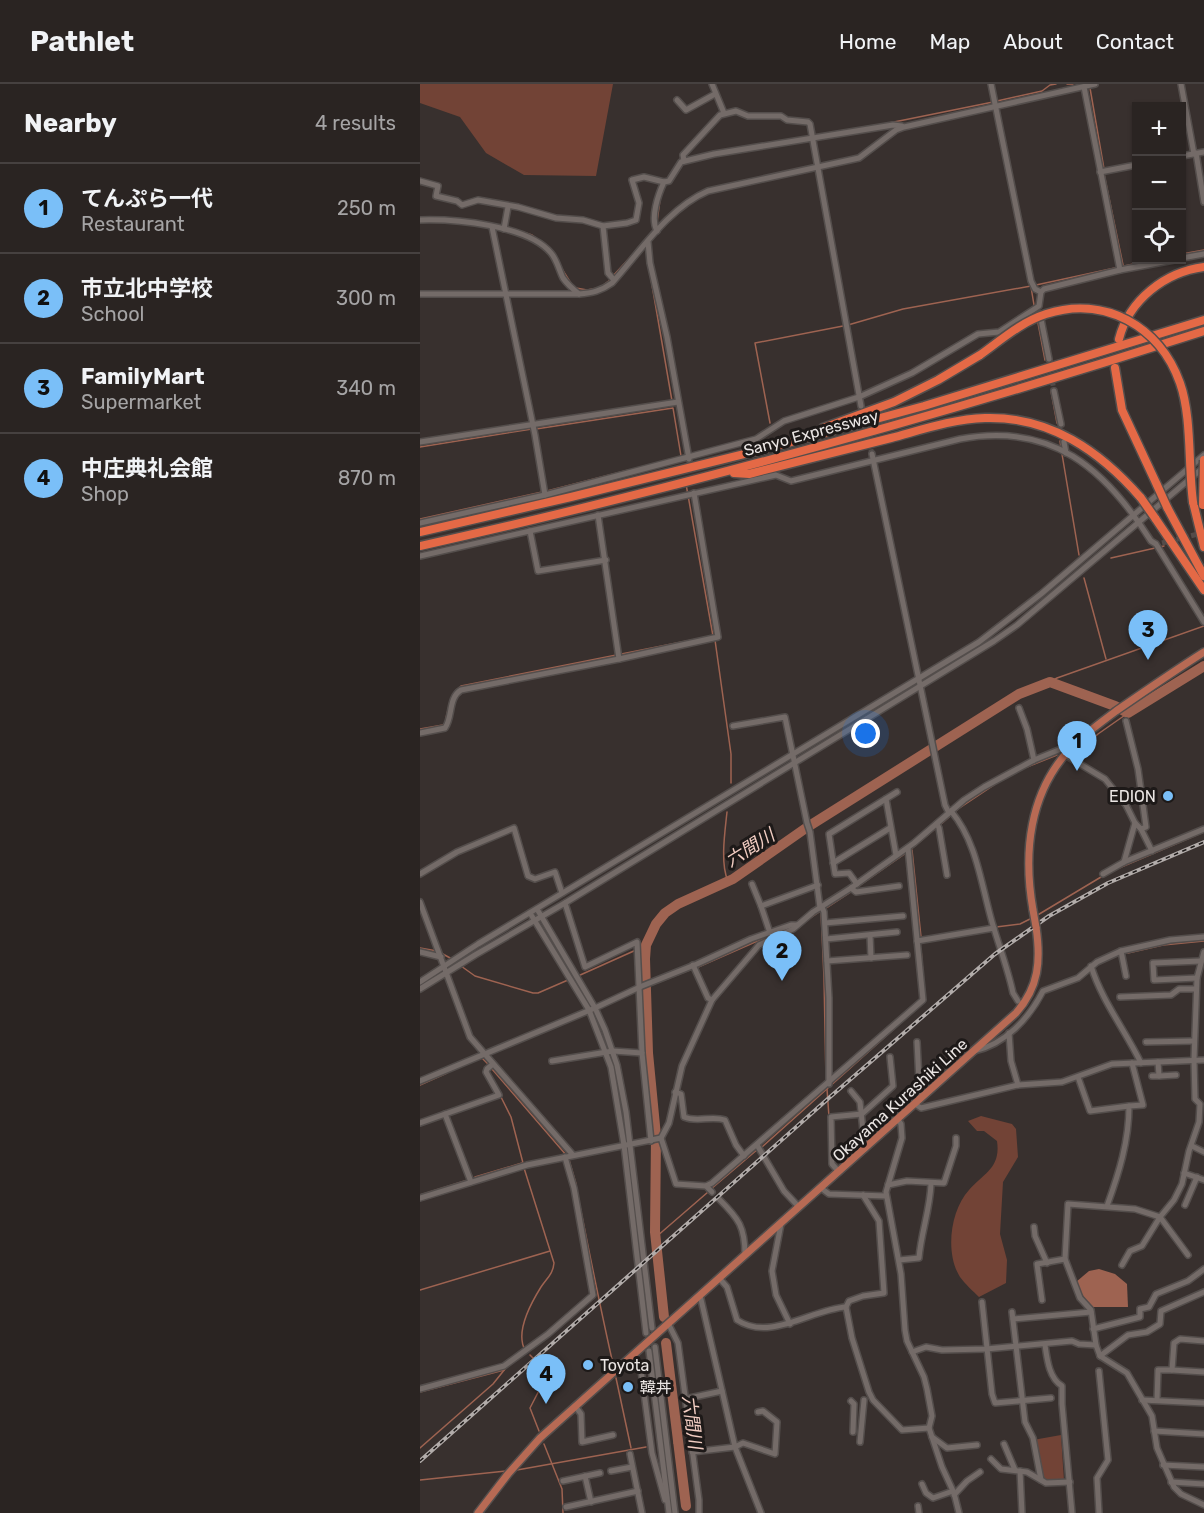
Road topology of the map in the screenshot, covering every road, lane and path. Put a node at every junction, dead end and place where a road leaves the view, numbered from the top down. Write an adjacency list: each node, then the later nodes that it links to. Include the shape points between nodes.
1 (712, 84): 5 (street)
2 (991, 84): 7 (street)
3 (1181, 84): 12 (street)
4 (1089, 85): 7 (street); 17 (street)
5 (715, 94): 6 (street, via 686,110); 8 (street)
6 (677, 100)
7 (996, 103): 9 (street); 34 (street, via 1031,281)
8 (724, 113): 10 (street, via 736,111 748,116 781,116 808,122); 14 (street, via 683,155)
9 (904, 126): 10 (street); 16 (street, via 859,158)
10 (813, 138): 14 (street); 16 (street)
11 (1204, 152): 12 (street)
12 (1195, 154): 13 (street); 20 (street)
13 (1186, 155)
14 (683, 160): 19 (street)
15 (1132, 166): 17 (street)
16 (818, 168): 26 (street, via 708,191 686,203); 45 (street)
17 (1102, 171): 31 (street)
18 (420, 181): 21 (street, via 438,186 436,196 462,205 478,200)
19 (666, 182): 23 (street, via 644,177 632,180 639,203 636,220); 26 (street, via 654,221)
20 (1204, 202)
21 (508, 207): 23 (street); 25 (street)
22 (420, 220): 24 (street)
23 (603, 226): 33 (street, via 608,273)
24 (492, 227): 25 (street); 36 (street)
25 (504, 228): 37 (street, via 538,242 551,253 563,278)
26 (657, 231): 27 (street)
27 (648, 242): 33 (street); 46 (street, via 667,337)
28 (1204, 254): 29 (street)
29 (1186, 257)
30 (1143, 264): 31 (street)
31 (1119, 267): 34 (street)
32 (1204, 267): 41 (highway, via 1178,274 1149,291 1137,303)
33 (613, 279): 37 (street, via 604,289)
34 (1041, 292): 38 (street)
35 (420, 294): 36 (street)
36 (506, 294): 37 (street); 49 (street)
37 (579, 294)
38 (1039, 306): 42 (street); 45 (street, via 999,332 978,334 912,373)
39 (1204, 320): 52 (highway, Sanyo Expressway, via 924,406)
40 (1204, 331): 58 (highway, Sanyo Expressway)
41 (1119, 339)
42 (1049, 359)
43 (1116, 368): 74 (highway, bridge, via 1122,410)
44 (1054, 391): 48 (street)
45 (860, 397): 47 (street); 56 (street, via 784,421 756,439)
46 (674, 402): 49 (street); 56 (street)
47 (861, 406)
48 (1061, 424)
49 (532, 427): 50 (street); 60 (street)
50 (420, 442)
51 (1064, 442): 53 (street)
52 (777, 446): 69 (highway, Sanyo Expressway); 71 (highway, bridge, via 894,402 938,380 1044,314 1064,309 1098,309 1139,326 1162,348 1181,384 1193,502)
53 (1063, 452): 57 (street, via 1025,438 982,436); 64 (street, via 1105,480)
54 (872, 454): 57 (street)
55 (1204, 457): 62 (highway, bridge); 64 (street)
56 (684, 460): 60 (street)
57 (873, 461): 61 (street, via 791,481 776,475); 79 (street)
58 (781, 462): 70 (highway, Sanyo Expressway, via 724,472); 75 (highway, bridge, via 961,421 1003,419 1047,427 1070,437 1108,463 1142,498)
59 (1204, 467): 66 (street)
60 (544, 492): 67 (street)
61 (690, 494): 65 (street); 78 (street, via 718,637)
62 (1203, 505): 63 (highway)
63 (1204, 510)
64 (1134, 514): 66 (street); 79 (street, via 1012,618)
65 (598, 515): 68 (street); 73 (street)
66 (1139, 522): 76 (street, via 1158,545); 80 (street, via 1017,625)
67 (420, 523)
68 (530, 531): 72 (street); 73 (street, via 538,571)
69 (420, 532)
70 (420, 546)
71 (1204, 547)
72 (420, 556)
73 (606, 560): 78 (street)
74 (1204, 576)
75 (1204, 590)
76 (1204, 622)
77 (1204, 652): 85 (main road, Okayama Kurashiki Line, via 1115,712)
78 (619, 656): 84 (street, via 461,690 445,728)
79 (918, 678): 80 (street); 86 (street)
80 (920, 687): 89 (street); 92 (street, via 945,805)
81 (1019, 708): 88 (street)
82 (1126, 722): 96 (street, via 1145,808 1146,827)
83 (733, 726): 86 (street, via 785,717)
84 (420, 733)
85 (1073, 746): 87 (main road, Okayama Kurashiki Line); 88 (street)
86 (792, 755): 89 (street); 111 (street)
87 (1065, 755): 93 (street, via 1105,779); 157 (main road, Okayama Kurashiki Line, bridge, via 1045,787 1032,821 1027,867 1039,957 1033,988 1016,1013)
88 (1034, 760): 92 (street, via 991,782)
89 (794, 763): 108 (street); 113 (street)
90 (897, 792): 91 (street)
91 (886, 799): 95 (street); 102 (street, via 829,834)
92 (952, 812): 94 (street); 122 (street, via 968,834)
93 (1135, 823): 96 (street); 101 (street)
94 (938, 826): 98 (street); 105 (street)
95 (890, 828): 100 (street); 102 (street)
96 (1142, 829): 99 (street)
97 (1204, 829): 99 (street)
98 (909, 850): 100 (street); 128 (street)
99 (1152, 850): 101 (street)
100 (896, 855): 107 (street)
101 (1124, 862): 104 (street)
102 (833, 863): 107 (street, via 835,874 849,873)
103 (420, 874): 111 (street, via 457,852 514,828 528,876 535,879 555,873)
104 (1103, 874)
105 (947, 875)
106 (752, 884): 114 (street)
107 (857, 884): 110 (street)
108 (818, 885): 114 (street); 115 (street)
109 (900, 886): 110 (street, via 856,892)
110 (853, 889): 115 (street)
111 (562, 893): 116 (street)
112 (420, 902): 133 (street)
113 (565, 903): 119 (street); 145 (street, via 585,967 638,942)
114 (761, 906): 124 (street)
115 (822, 908): 121 (street); 124 (street, via 789,932)
116 (537, 909): 117 (street); 119 (street)
117 (530, 913): 120 (street); 139 (street, via 450,962)
118 (903, 916): 121 (street)
119 (541, 917): 120 (street); 140 (street)
120 (535, 921): 139 (street); 140 (street)
121 (825, 923): 127 (street)
122 (994, 928): 128 (street); 150 (street)
123 (897, 932): 125 (street)
124 (771, 935): 138 (street); 149 (street)
125 (870, 935): 127 (street); 134 (street)
126 (1204, 937): 129 (street)
127 (826, 939): 135 (street)
128 (917, 941): 173 (street, via 923,1000)
129 (1121, 951): 137 (street); 141 (street)
130 (420, 952): 133 (street)
131 (1204, 952): 136 (street)
132 (907, 955): 134 (street)
133 (440, 956): 139 (street)
134 (871, 958): 135 (street)
135 (827, 961): 173 (street)
136 (1201, 961): 142 (street); 142 (street, via 1153,963 1154,980)
137 (1091, 966): 152 (street, via 1078,978 1043,991); 166 (street)
138 (694, 967): 145 (street); 149 (street)
139 (445, 970): 143 (street); 146 (street); 159 (street, via 470,1038)
140 (572, 974): 151 (street)
141 (1126, 976)
142 (1197, 980): 144 (street); 147 (street)
143 (420, 981)
144 (1204, 981)
145 (641, 986): 151 (street); 158 (street)
146 (420, 989)
147 (1196, 990): 148 (street); 153 (street)
148 (1120, 997)
149 (712, 1000): 176 (street, via 682,1066)
150 (1018, 1001)
151 (592, 1009): 156 (street); 159 (street)
152 (1010, 1033): 157 (street); 174 (street, via 1011,1061)
153 (1194, 1041): 155 (street); 162 (street)
154 (917, 1042): 177 (street)
155 (1146, 1042)
156 (610, 1051): 158 (street); 163 (street); 186 (street, via 621,1080)
157 (974, 1052): 177 (main road, Okayama Kurashiki Line)
158 (642, 1053): 185 (street)
159 (485, 1055): 167 (street); 172 (street)
160 (890, 1057): 180 (street, via 893,1086)
161 (1204, 1059): 162 (street)
162 (1194, 1060): 164 (street); 183 (street, via 1195,1099 1200,1104)
163 (552, 1061)
164 (1158, 1062): 166 (street); 170 (street)
165 (1132, 1063): 166 (street); 171 (street, via 1112,1064); 178 (street, via 1143,1105)
166 (1141, 1063)
167 (491, 1066): 179 (street, via 486,1072 499,1095); 191 (street)
168 (1176, 1075): 170 (street)
169 (1152, 1076): 170 (street)
170 (1159, 1076)
171 (1078, 1077): 174 (street); 178 (street, via 1090,1111)
172 (420, 1081)
173 (827, 1085): 188 (street)
174 (1018, 1085): 177 (street, via 921,1108)
175 (851, 1091): 180 (street, via 859,1099)
176 (675, 1092): 185 (street, via 669,1123); 192 (street, via 681,1094 684,1117 697,1121 725,1120)
177 (918, 1102): 181 (main road, Okayama Kurashiki Line)
178 (1129, 1107): 206 (street, via 1121,1167)
179 (445, 1114): 182 (street); 197 (street)
180 (862, 1114): 189 (street); 193 (street, via 831,1117 832,1164)
181 (898, 1120): 189 (main road, Okayama Kurashiki Line); 199 (street, via 902,1138)
182 (420, 1123)
183 (1202, 1123): 187 (street)
184 (956, 1138): 198 (street, via 944,1183)
185 (656, 1140): 186 (street); 192 (street, via 676,1184 710,1189)
186 (627, 1145): 191 (street); 229 (street); 231 (street)
187 (1192, 1146): 190 (street); 194 (street)
188 (759, 1147): 192 (street); 207 (street, via 784,1191)
189 (865, 1149): 193 (main road, Okayama Kurashiki Line)
190 (1204, 1152)
191 (568, 1156): 197 (street); 245 (street, via 593,1295 504,1366)
192 (744, 1156)
193 (839, 1172): 200 (main road, Okayama Kurashiki Line)
194 (1184, 1173): 195 (street); 208 (street, via 1174,1200)
195 (1197, 1177): 196 (street); 205 (street)
196 (1204, 1180)
197 (471, 1182): 203 (street)
198 (931, 1184): 199 (street, via 907,1181); 214 (street, via 919,1258)
199 (888, 1185): 202 (street)
200 (821, 1188): 201 (street, via 829,1194); 207 (main road, Okayama Kurashiki Line)
201 (863, 1196): 202 (street); 223 (street, via 881,1228 885,1293 849,1301)
202 (886, 1196): 214 (street)
203 (420, 1198)
204 (720, 1199): 211 (street, via 744,1231)
205 (1185, 1205)
206 (1107, 1206): 208 (street); 213 (street, via 1068,1204)
207 (799, 1207): 209 (main road, Okayama Kurashiki Line)
208 (1160, 1217): 212 (street); 216 (street, via 1142,1246 1130,1251)
209 (781, 1224): 211 (main road, Okayama Kurashiki Line); 227 (street, via 772,1271 776,1295)
210 (1034, 1227): 215 (street)
211 (745, 1255): 218 (main road, Okayama Kurashiki Line)
212 (1188, 1255)
213 (1065, 1259): 215 (street); 225 (street, via 1080,1298)
214 (898, 1260): 239 (street, via 905,1330)
215 (1047, 1263): 221 (street, via 1037,1264)
216 (1122, 1265)
217 (1204, 1270): 230 (street, via 1156,1294 1149,1307 1140,1309 1140,1317)
218 (719, 1278): 220 (main road, Okayama Kurashiki Line); 227 (street, via 727,1287 740,1322 750,1327)
219 (1204, 1292): 240 (street, via 1161,1311 1160,1324 1147,1332 1128,1335)
220 (700, 1295): 228 (main road, Okayama Kurashiki Line); 246 (street)
221 (1042, 1300)
222 (982, 1302): 237 (street)
223 (846, 1308): 227 (street, via 835,1308); 250 (street, via 858,1360)
224 (1012, 1312): 226 (street)
225 (1091, 1312): 226 (street); 230 (street)
226 (1013, 1319): 236 (street)
227 (790, 1324)
228 (669, 1325): 241 (main road, Okayama Kurashiki Line); 248 (street, via 678,1343)
229 (652, 1328)
230 (1094, 1329): 234 (street)
231 (646, 1333)
232 (1204, 1341): 242 (street, via 1180,1339 1174,1343)
233 (1045, 1345): 234 (street, via 1072,1341); 236 (street); 282 (street, via 1047,1363 1062,1386)
234 (1096, 1345): 240 (street)
235 (655, 1347): 296 (street)
236 (1016, 1348): 237 (street); 253 (street)
237 (986, 1349): 239 (street, via 926,1347); 253 (street, via 995,1403)
238 (649, 1351): 295 (street)
239 (912, 1352): 257 (street, via 927,1389 932,1416)
240 (1100, 1356): 251 (street, via 1127,1373)
241 (630, 1358): 255 (main road, Okayama Kurashiki Line); 295 (street, via 641,1370 652,1453)
242 (1172, 1370): 244 (street); 252 (street, via 1158,1370)
243 (1099, 1371): 302 (street, via 1108,1460 1097,1479)
244 (1204, 1372)
245 (420, 1389)
246 (722, 1391): 248 (street); 267 (street)
247 (1052, 1398): 253 (street)
248 (685, 1399): 269 (street)
249 (864, 1400): 250 (street); 259 (street, via 850,1401 854,1404); 264 (street)
250 (873, 1400): 257 (street, via 902,1430)
251 (1142, 1400): 252 (street); 258 (street, via 1152,1416)
252 (1157, 1400): 254 (street)
253 (1022, 1401): 280 (street)
254 (1204, 1403)
255 (575, 1406): 263 (street, via 581,1414); 293 (main road, Okayama Kurashiki Line, via 516,1464)
256 (758, 1412): 267 (street, via 763,1411 777,1422 775,1454 743,1443)
257 (929, 1428): 262 (street)
258 (1154, 1431): 260 (street); 272 (street)
259 (853, 1432)
260 (1204, 1434)
261 (613, 1435): 263 (street)
262 (932, 1437): 266 (street, via 947,1448); 287 (street)
263 (582, 1442): 268 (street)
264 (860, 1442)
265 (1004, 1444): 276 (street)
266 (977, 1445)
267 (735, 1447): 269 (street); 292 (street)
268 (583, 1450)
269 (692, 1452): 297 (street)
270 (630, 1454): 273 (street)
271 (991, 1459): 276 (street, via 1001,1469)
272 (1163, 1465): 274 (street); 283 (street)
273 (632, 1467): 275 (street); 286 (street)
274 (1204, 1467)
275 (611, 1471)
276 (1017, 1471): 280 (street); 300 (street)
277 (980, 1472): 287 (street)
278 (600, 1473): 279 (street)
279 (585, 1476): 281 (street); 288 (street)
280 (1041, 1480): 282 (street, via 1052,1484)
281 (563, 1481)
282 (1070, 1482): 301 (street)
283 (1171, 1482): 285 (street); 289 (street, via 1181,1494)
284 (922, 1484): 287 (street, via 926,1494 933,1498)
285 (1204, 1484)
286 (638, 1491): 288 (street); 294 (street)
287 (954, 1493): 299 (street)
288 (591, 1502): 291 (street)
289 (1204, 1505)
290 (918, 1506): 298 (street)
291 (566, 1507)
292 (760, 1512)
293 (478, 1513)
294 (642, 1513)
295 (669, 1513)
296 (675, 1513)
297 (699, 1513)
298 (919, 1513)
299 (959, 1513)
300 (1022, 1513)
301 (1072, 1513)
302 (1099, 1513)

